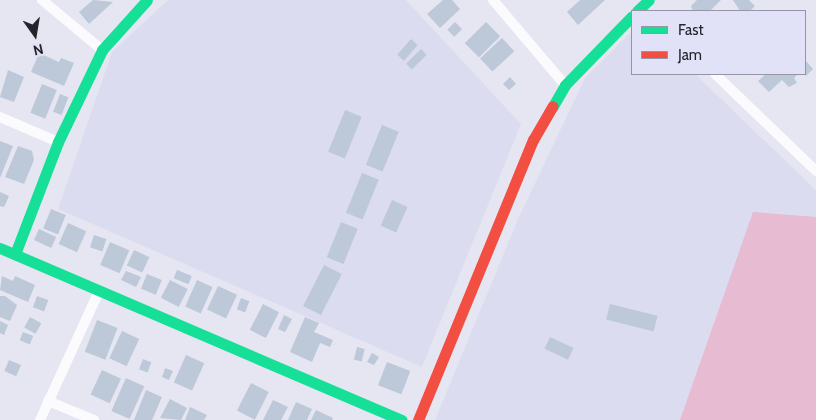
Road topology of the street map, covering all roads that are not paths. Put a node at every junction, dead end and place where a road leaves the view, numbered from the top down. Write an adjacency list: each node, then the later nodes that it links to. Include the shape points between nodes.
1 (42, 0): 5 (street)
2 (147, 0): 5 (street)
3 (493, 0): 7 (street)
4 (631, 17): 7 (street)
5 (102, 50): 9 (street)
6 (716, 75): 10 (street)
7 (565, 85): 18 (street, via 533,140)
8 (0, 117): 9 (street)
9 (58, 142): 12 (street)
10 (816, 171)
11 (0, 248): 12 (street)
12 (14, 254): 13 (street)
13 (99, 291): 14 (street); 17 (street)
14 (48, 401): 15 (street); 16 (street)
15 (40, 420)
16 (94, 420)
17 (402, 420)
18 (418, 420)

